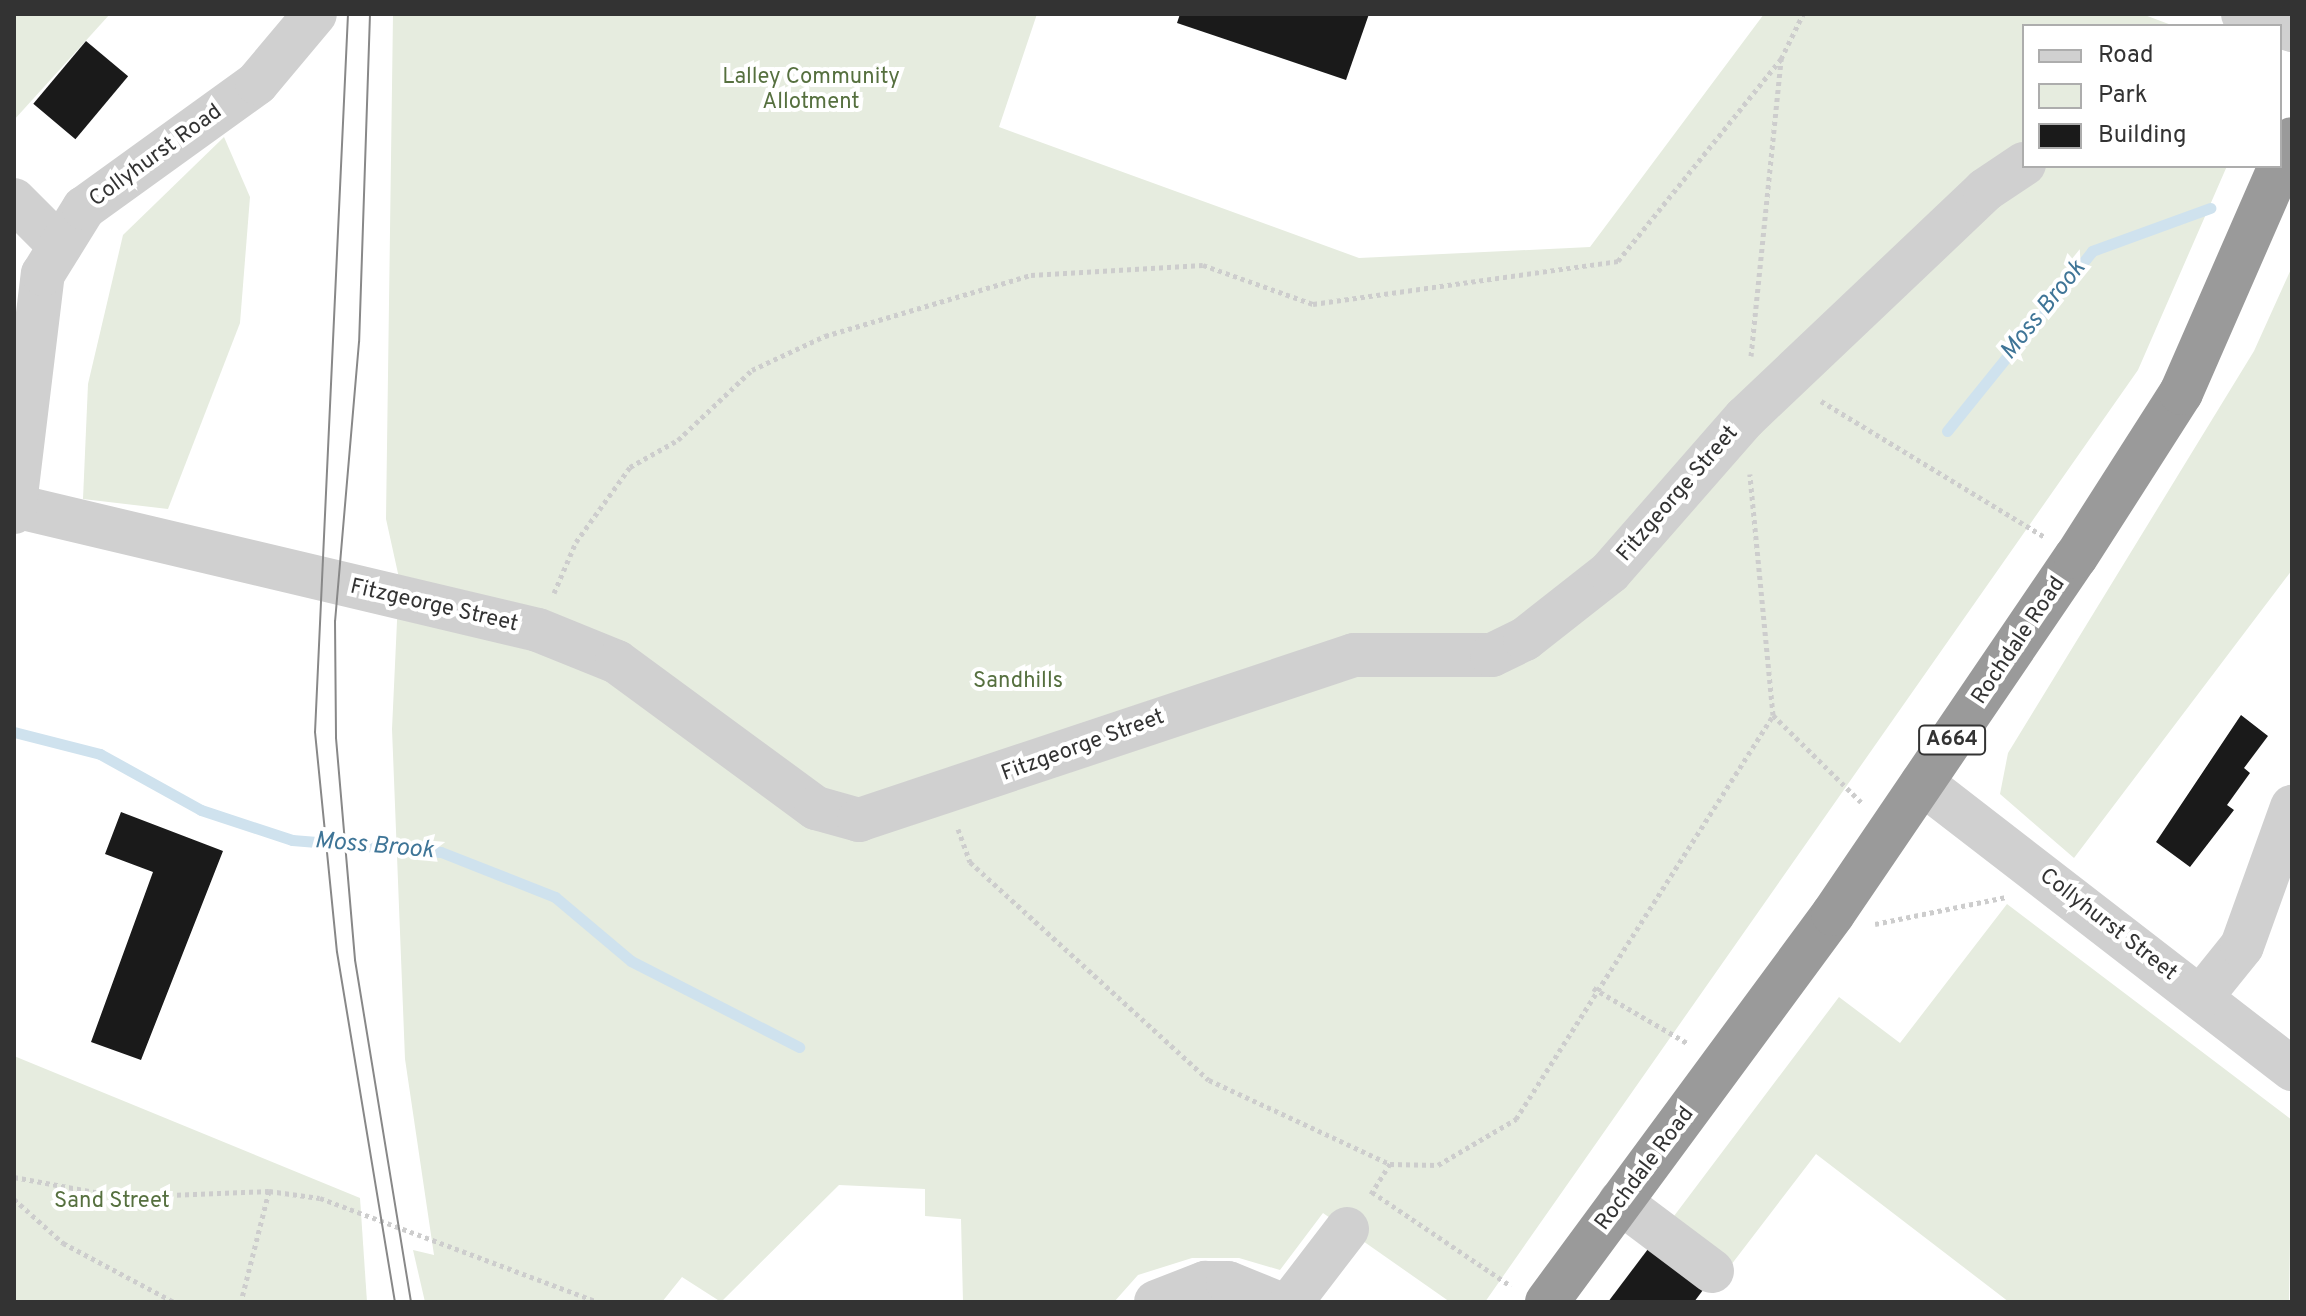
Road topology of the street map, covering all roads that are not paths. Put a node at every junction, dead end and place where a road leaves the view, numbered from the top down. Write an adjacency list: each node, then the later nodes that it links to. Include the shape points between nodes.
1 (315, 14): 9 (street, Collyhurst Road, via 257,83 84,208)
2 (2243, 14): 3 (street)
3 (2274, 24)
4 (2292, 139): 5 (highway, Rochdale Road / A664)
5 (2282, 162)
6 (2022, 165): 10 (street, Fitzgeorge Street, via 1985,190 1745,418 1610,572 1503,650 1354,655 859,820 816,808 617,662 538,630)
7 (2279, 168): 11 (highway, Rochdale Road / A664, via 2181,393)
8 (14, 200): 9 (street)
9 (60, 246): 10 (street, Collyhurst Road, via 43,274)
10 (15, 509)
11 (1922, 783): 13 (street, Collyhurst Street); 15 (highway, Rochdale Road / A664)
12 (2292, 807): 13 (street, via 2242,946)
13 (2201, 997): 14 (street, Collyhurst Street)
14 (2292, 1069)
15 (1620, 1202): 17 (street); 18 (highway, Rochdale Road / A664)
16 (1347, 1229): 21 (street)
17 (1712, 1271)
18 (1535, 1298)
19 (1156, 1302): 20 (street, via 1205,1283 1228,1283)
20 (1275, 1302)
21 (1291, 1302)

